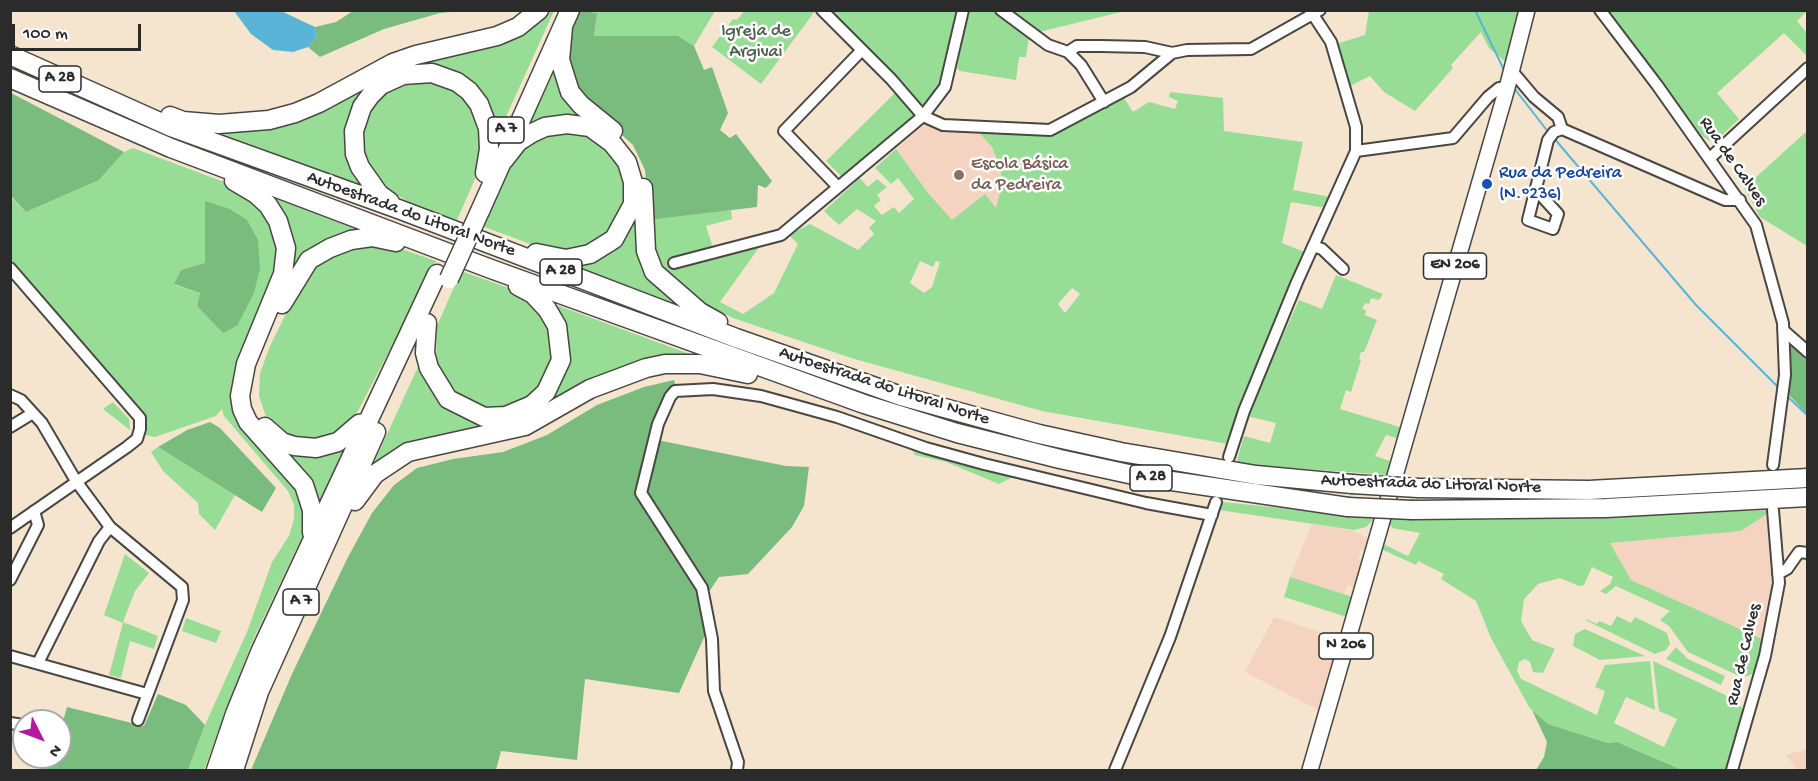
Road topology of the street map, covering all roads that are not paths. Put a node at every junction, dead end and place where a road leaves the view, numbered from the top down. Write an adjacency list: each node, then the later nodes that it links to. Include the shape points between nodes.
1 (539, 10): 17 (highway, via 518,27 497,36 408,57 319,103 269,120 219,124 183,121 117,97)
2 (822, 10): 9 (street)
3 (963, 10): 19 (street, via 945,87)
4 (1001, 10): 10 (street, via 1048,45)
5 (1527, 10): 14 (main road, EN 206)
6 (1600, 10): 23 (street, Rua de Calves)
7 (1315, 12): 11 (street, via 1251,49); 22 (street, via 1348,96 1356,127)
8 (564, 16): 24 (highway, A 7); 25 (highway, A 7); 41 (highway, via 560,60 570,92 617,135 642,174 646,251 654,272 700,312 734,330)
9 (862, 50): 19 (street); 26 (street, via 784,131)
10 (1068, 52): 11 (street, via 1077,46 1101,46 1145,47); 18 (street)
11 (1172, 53): 18 (street, via 1131,87)
12 (10, 56): 17 (highway, Autoestrada do Litoral Norte / A 28)
13 (1808, 68): 23 (street)
14 (1512, 72): 16 (main road, EN 206); 20 (street, via 1558,117)
15 (10, 78): 21 (highway, Autoestrada do Litoral Norte / A 28)
16 (1507, 88): 22 (street, via 1499,88 1488,97 1453,138); 58 (main road, EN 206)
17 (110, 102): 30 (highway, Autoestrada do Litoral Norte / A 28)
18 (1104, 102): 19 (street, via 1050,130 943,124)
19 (923, 116): 26 (street)
20 (1562, 129): 27 (street, via 1548,140); 28 (street, via 1725,200)
21 (171, 148): 33 (highway, Autoestrada do Litoral Norte / A 28); 61 (highway, via 256,194 278,220 286,248 283,274 246,364 240,396 248,423 304,485 313,521)
22 (1356, 151): 32 (street)
23 (1710, 158): 28 (street, Rua de Calves)
24 (504, 160): 29 (highway, A 7); 31 (highway, via 519,142 538,130 567,124 590,127 612,143 627,162 633,182 633,204 614,239 590,254 566,259)
25 (485, 172): 29 (highway, A 7); 30 (highway, via 488,128 469,91 432,73 418,72 392,79 362,107 354,143 367,179)
26 (838, 187): 34 (street, via 781,235)
27 (1536, 191)
28 (1740, 200): 40 (street, Rua de Calves, via 1756,225)
29 (474, 209): 38 (highway, A 7)
30 (401, 210): 31 (highway, Autoestrada do Litoral Norte / A 28)
31 (462, 234): 41 (highway, Autoestrada do Litoral Norte / A 28)
32 (1313, 246): 37 (street, via 1322,249); 48 (street, via 1244,411)
33 (454, 255): 36 (highway, Autoestrada do Litoral Norte / A 28); 46 (highway, via 372,237 351,240 309,260 292,283 257,363 252,390 254,412 282,442 306,448 332,444)
34 (674, 263)
35 (10, 268): 51 (street, via 140,418 137,439)
36 (491, 269): 39 (highway, via 533,294 557,326 561,360 546,392 532,405 506,416 484,417 448,399 429,368 425,353); 43 (highway, Autoestrada do Litoral Norte / A 28)
37 (1343, 269)
38 (443, 277): 39 (highway, A 7); 46 (highway, A 7)
39 (427, 323): 56 (highway, A 7)
40 (1783, 330): 42 (street); 49 (street, Rua de Calves, via 1785,375)
41 (735, 338): 50 (highway, Autoestrada do Litoral Norte / A 28, bridge, via 901,396 1039,434 1188,464 1418,488 1589,490)
42 (1808, 352)
43 (789, 379): 52 (highway, Autoestrada do Litoral Norte / A 28, bridge, via 957,433 1060,459 1138,476 1348,507 1606,508); 56 (highway, via 784,384 700,364 646,368 590,389 525,426 408,452 375,474 351,508)
44 (10, 395): 45 (street, via 21,400)
45 (33, 414): 47 (street); 51 (street)
46 (368, 422): 61 (highway, A 7)
47 (10, 427)
48 (1229, 457)
49 (1773, 465)
50 (1808, 478)
51 (76, 481): 55 (street); 60 (street)
52 (1808, 497)
53 (1216, 502): 57 (street)
54 (1773, 510): 63 (street, Rua de Calves)
55 (34, 511): 59 (street); 64 (street, via 38,525)
56 (342, 511): 70 (highway, A 7, via 259,692)
57 (1212, 514): 71 (street, via 1146,503 984,465 760,396 713,388 675,391 658,424 641,493 702,588 712,639 714,691 738,762); 72 (street, via 1170,637)
58 (1381, 522): 73 (main road, N 206)
59 (12, 523)
60 (110, 527): 66 (street, via 99,541); 67 (street, via 182,587 183,600)
61 (308, 547): 69 (highway, A 7, via 245,687)
62 (1808, 553): 63 (street, via 1799,552 1787,569)
63 (1778, 574): 74 (street, Rua de Calves, via 1765,656)
64 (10, 580)
65 (10, 656): 66 (street)
66 (38, 663): 67 (street)
67 (147, 694): 68 (street)
68 (138, 720)
69 (216, 771)
70 (234, 771)
71 (737, 771)
72 (1115, 771)
73 (1310, 771)
74 (1732, 771)

